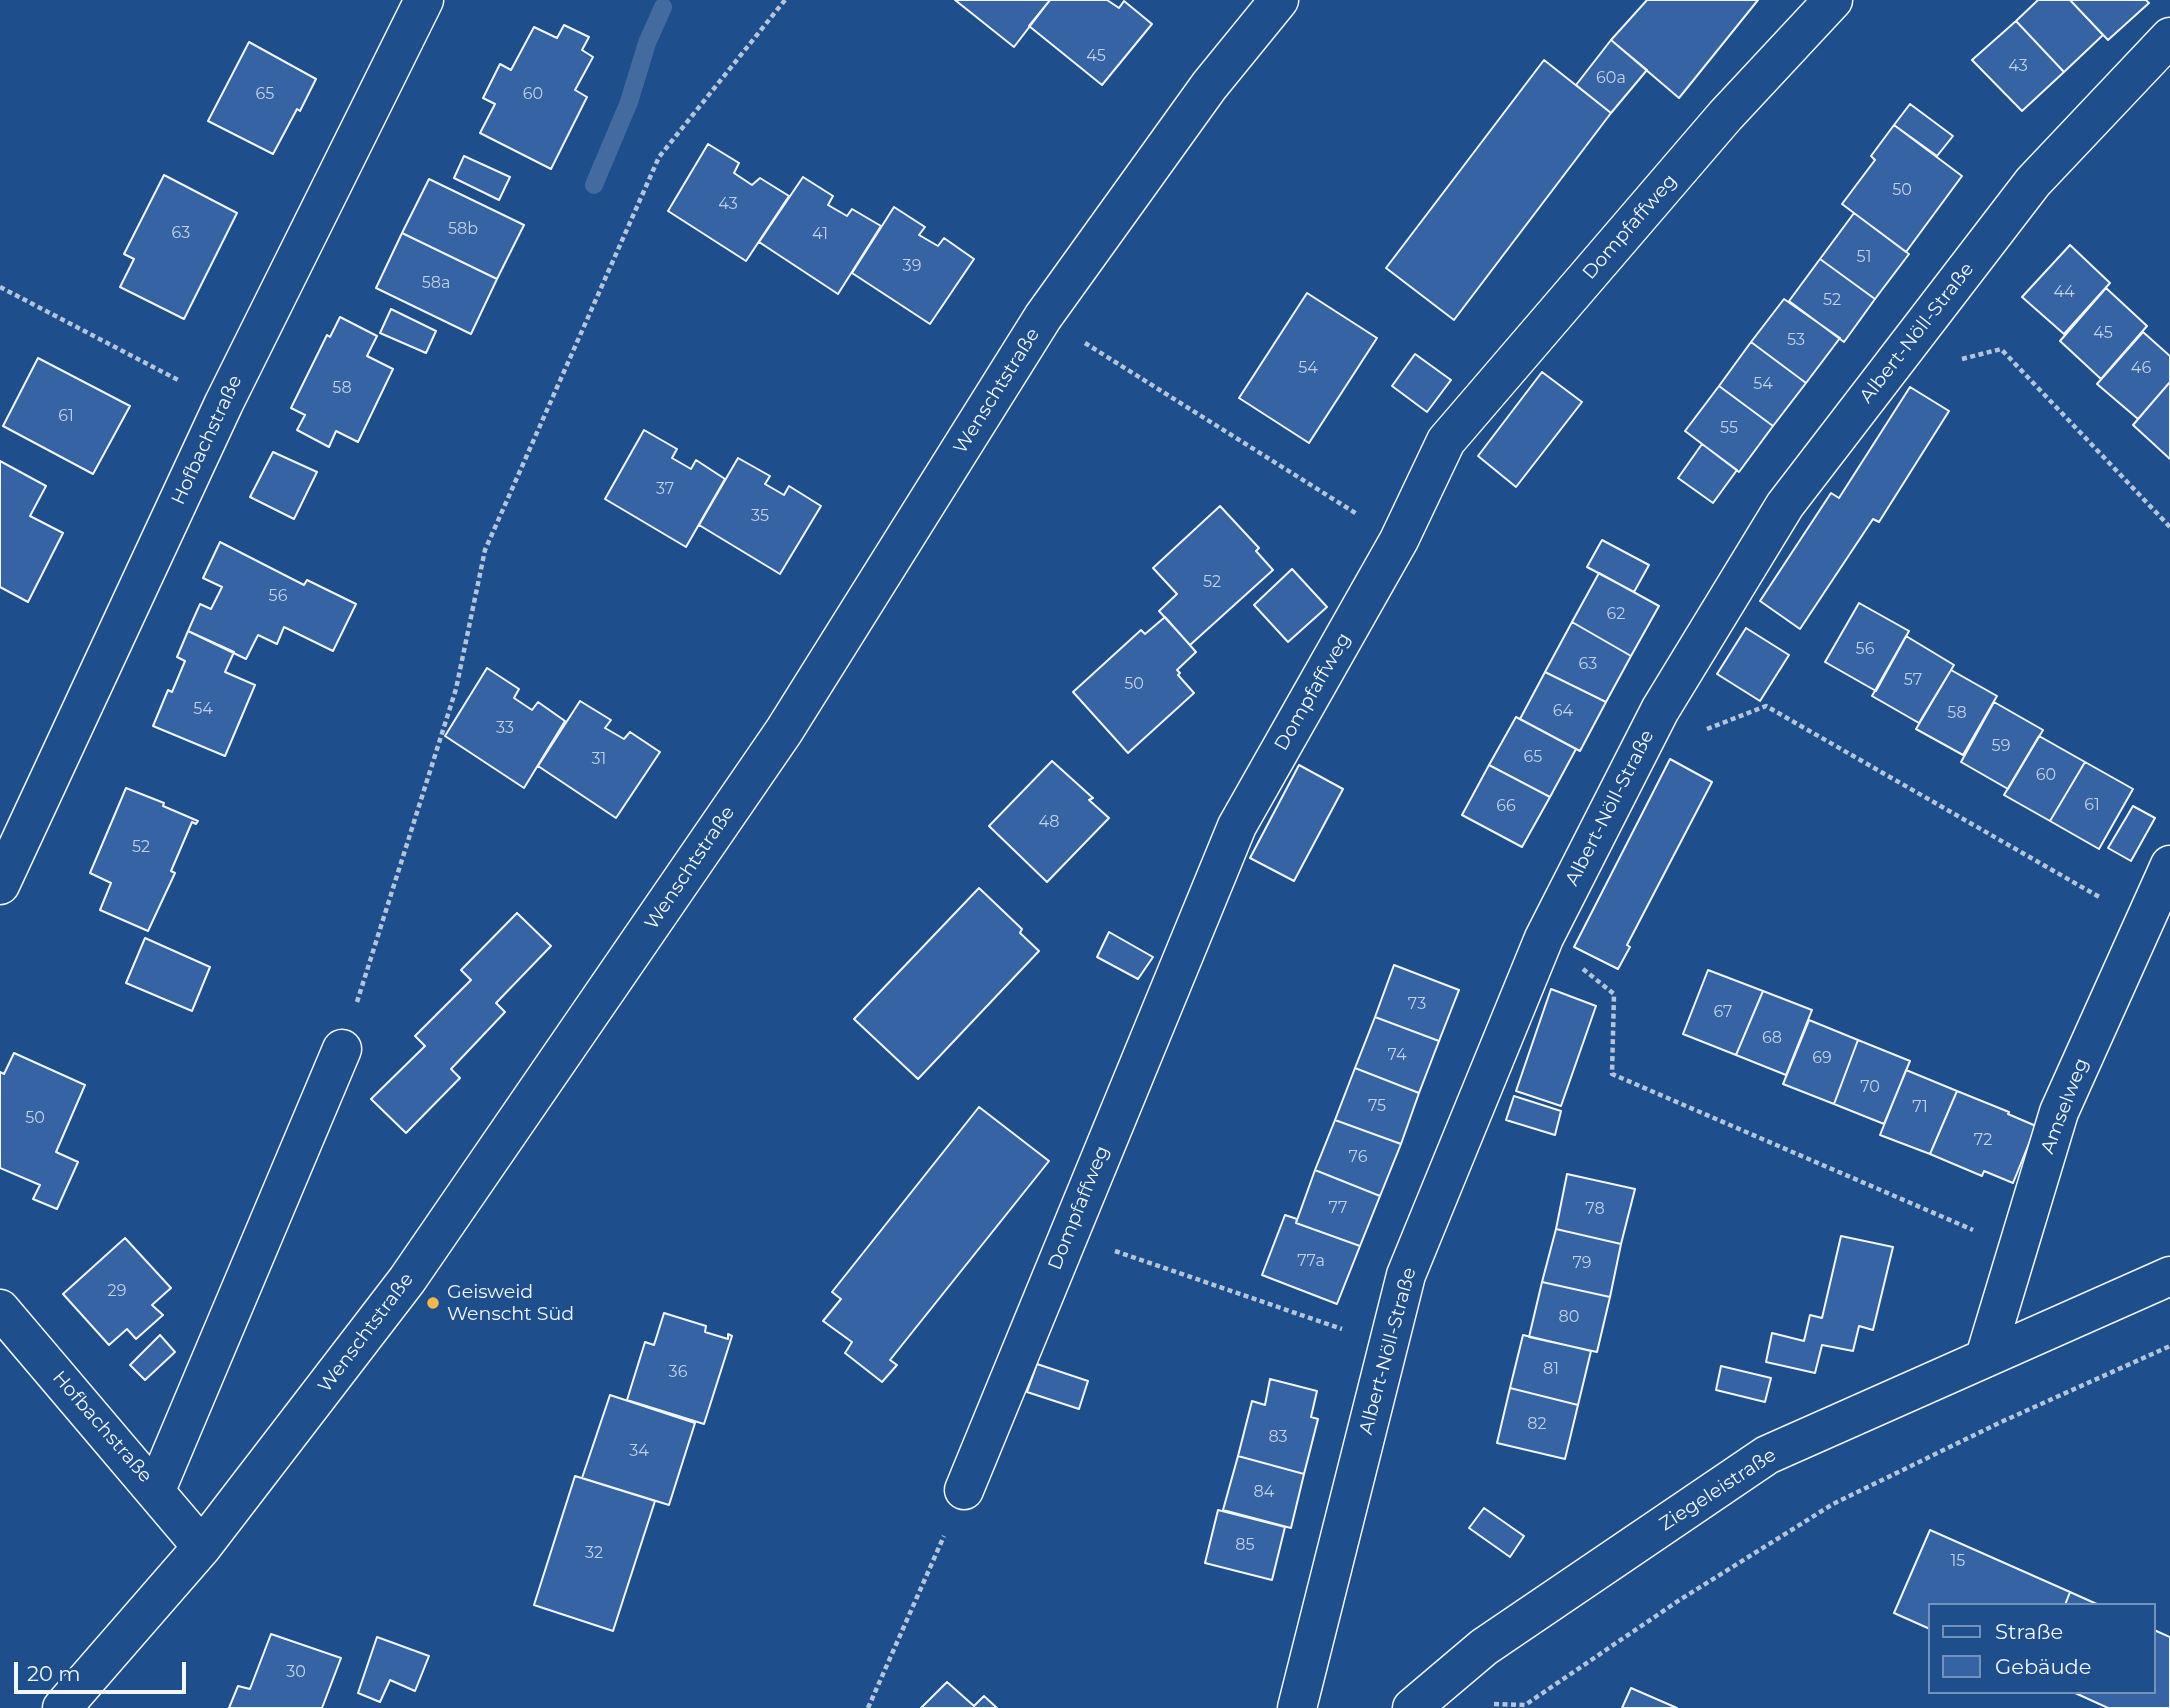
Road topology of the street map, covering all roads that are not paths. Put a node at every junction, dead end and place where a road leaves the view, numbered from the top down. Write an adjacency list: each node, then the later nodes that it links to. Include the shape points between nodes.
1 (424, 0): 6 (street, Hofbachstraße, via 224,403)
2 (1279, 0): 13 (street, Wenschtstraße, via 1209,86 1043,317 776,742 407,1280)
3 (1833, 0): 12 (street, Dompfaffweg, via 1726,116 1446,441 1399,540 1237,826)
4 (2170, 37): 16 (street, Albert-Nöll-Straße, via 2033,182 1785,505 1660,710 1544,938 1406,1275)
5 (2170, 866): 10 (street, Amselweg, via 2059,1112)
6 (0, 885)
7 (342, 1049): 11 (street)
8 (2170, 1276): 10 (street, Ziegeleistraße)
9 (0, 1309): 11 (street, Hofbachstraße)
10 (1985, 1357): 14 (street, Ziegeleistraße, via 1767,1455 1484,1647)
11 (156, 1490): 13 (street, Hofbachstraße)
12 (964, 1490)
13 (202, 1547): 15 (street, Wenschtstraße)
14 (1416, 1705)
15 (62, 1708)
16 (1297, 1708)

